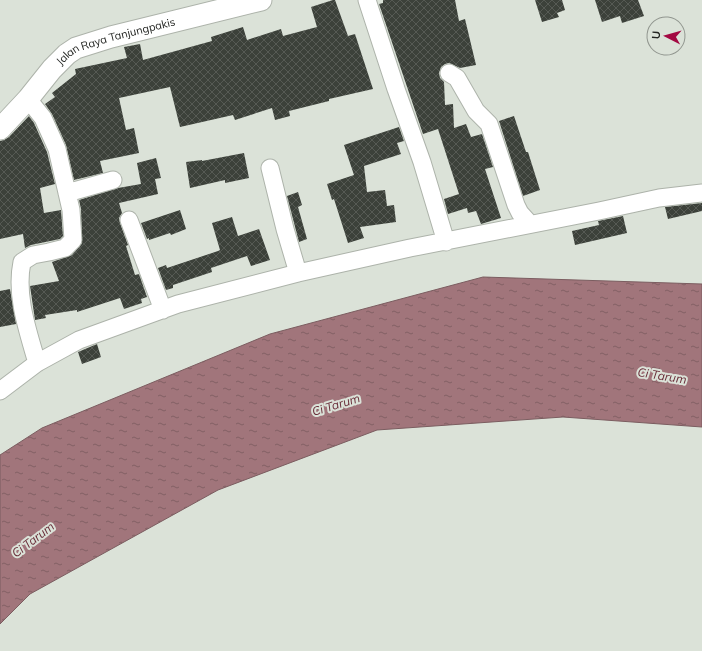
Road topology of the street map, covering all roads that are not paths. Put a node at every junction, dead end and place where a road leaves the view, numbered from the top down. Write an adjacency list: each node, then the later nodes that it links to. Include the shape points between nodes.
1 (261, 0): 4 (street, Jalan Raya Tanjungpakis, via 76,48 52,69)
2 (367, 0): 12 (street, via 422,162)
3 (448, 73): 11 (street, via 457,78 476,111 489,124 516,205)
4 (28, 99): 5 (street, Jalan Raya Tanjungpakis); 8 (street, via 43,118 57,148)
5 (0, 129)
6 (270, 168): 13 (street)
7 (112, 180): 8 (street)
8 (67, 192): 15 (street, via 73,240 65,248 27,258 22,262 20,273 23,312)
9 (702, 193): 11 (street, via 659,198)
10 (129, 220): 14 (street)
11 (530, 224): 12 (street)
12 (446, 242): 13 (street)
13 (298, 273): 14 (street)
14 (163, 310): 15 (street, via 79,340)
15 (37, 363): 16 (street)
16 (0, 391)

